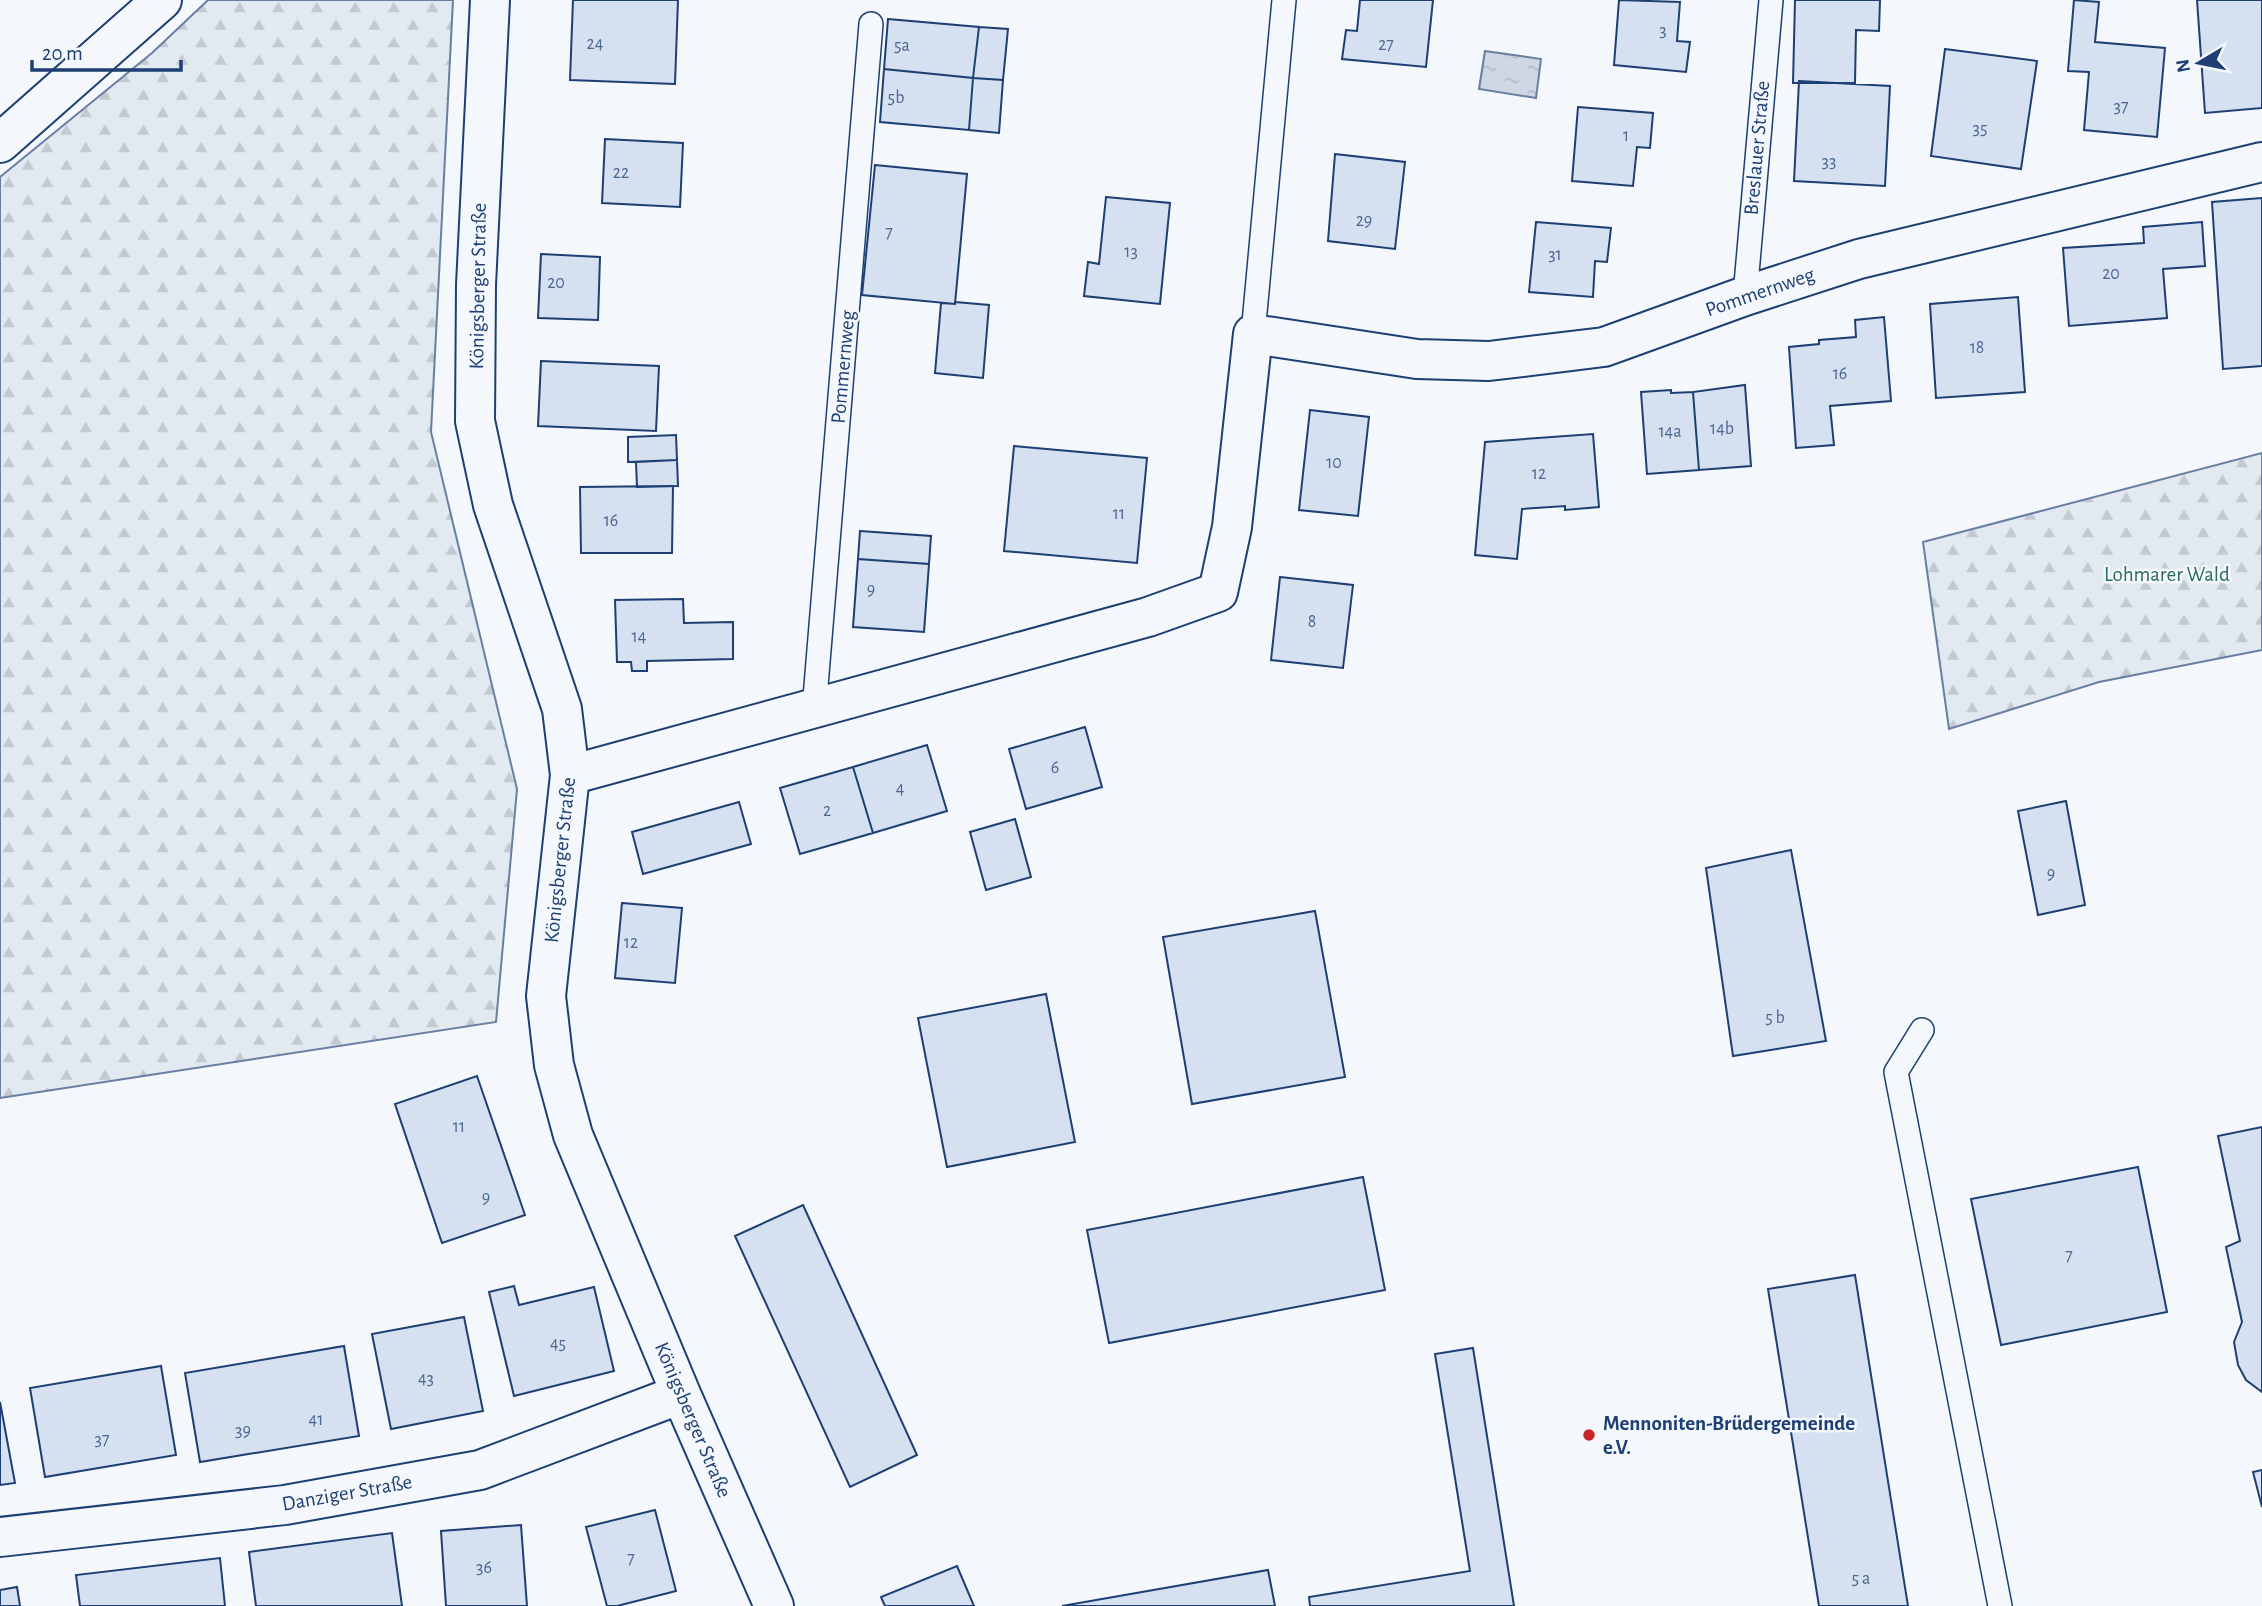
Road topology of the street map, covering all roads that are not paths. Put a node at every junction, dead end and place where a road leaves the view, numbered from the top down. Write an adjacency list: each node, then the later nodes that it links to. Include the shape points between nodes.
1 (162, 0): 6 (street)
2 (490, 0): 11 (street, Königsberger Straße, via 476,285 475,421 494,505 562,709)
3 (1284, 0): 9 (lane)
4 (1770, 0): 8 (lane, Breslauer Straße)
5 (871, 24): 10 (lane, Pommernweg)
6 (0, 143)
7 (2262, 162): 8 (street, Pommernweg, via 1859,259)
8 (1745, 296): 9 (street, Pommernweg, via 1604,347 1489,361 1417,359)
9 (1253, 334): 10 (street, via 1232,527 1218,592 1147,617)
10 (814, 710): 11 (street)
11 (570, 775): 13 (street, Königsberger Straße, via 546,996 554,1065 573,1135)
12 (1922, 1030): 16 (lane, via 1896,1072)
13 (681, 1394): 14 (street, Danziger Straße, via 480,1470 285,1505); 15 (street, Königsberger Straße)
14 (0, 1537)
15 (774, 1606)
16 (2000, 1606)

